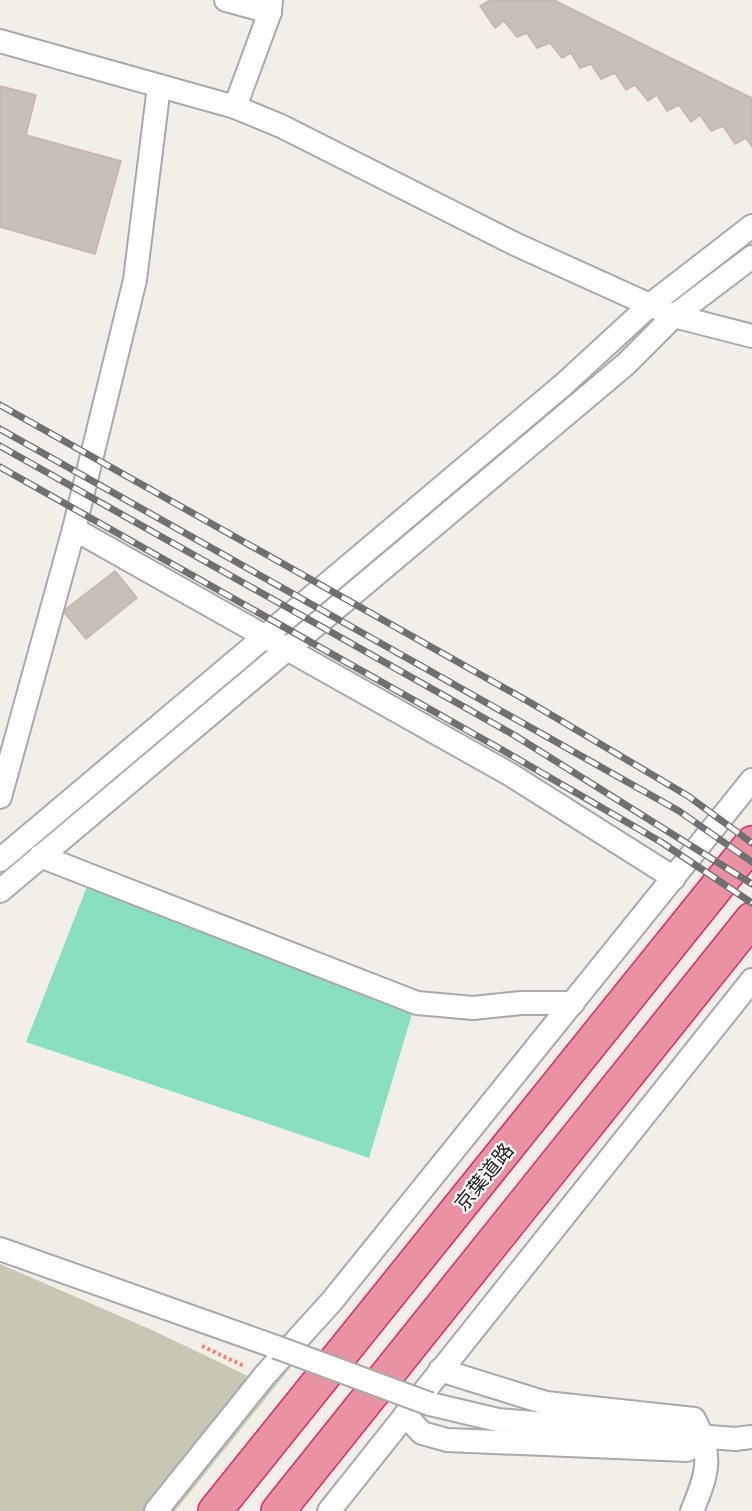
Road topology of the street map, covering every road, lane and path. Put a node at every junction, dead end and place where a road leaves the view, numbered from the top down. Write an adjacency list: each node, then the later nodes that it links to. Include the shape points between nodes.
1 (226, 0): 2 (street)
2 (270, 6): 5 (street)
3 (0, 41): 4 (street)
4 (159, 86): 5 (street); 11 (street, via 135,280)
5 (235, 107): 8 (street, via 281,126 515,244)
6 (752, 226): 8 (street)
7 (752, 257): 9 (street)
8 (650, 305): 9 (street); 12 (street, via 563,385)
9 (674, 316): 10 (street); 13 (street, via 626,364)
10 (752, 336)
11 (74, 529): 12 (street); 15 (street)
12 (263, 636): 13 (street); 18 (street)
13 (286, 648): 17 (street); 19 (street, via 511,775)
14 (752, 780): 19 (street)
15 (0, 797)
16 (752, 843): 30 (highway, 京葉道路)
17 (40, 856): 20 (street); 23 (street, via 417,1003 472,1008)
18 (0, 859): 20 (street)
19 (674, 878): 23 (street)
20 (6, 886)
21 (752, 919): 31 (highway)
22 (752, 980): 25 (street)
23 (573, 1003): 29 (street)
24 (0, 1249): 27 (street, bridge, via 430,1404 498,1420)
25 (440, 1370): 26 (street); 27 (street, via 546,1402 694,1419)
26 (405, 1415): 27 (street, via 422,1433 447,1440 687,1450); 32 (street)
27 (704, 1436): 28 (street); 33 (street, via 707,1475)
28 (752, 1437)
29 (156, 1511)
30 (215, 1511)
31 (278, 1511)
32 (329, 1511)
33 (692, 1511)

